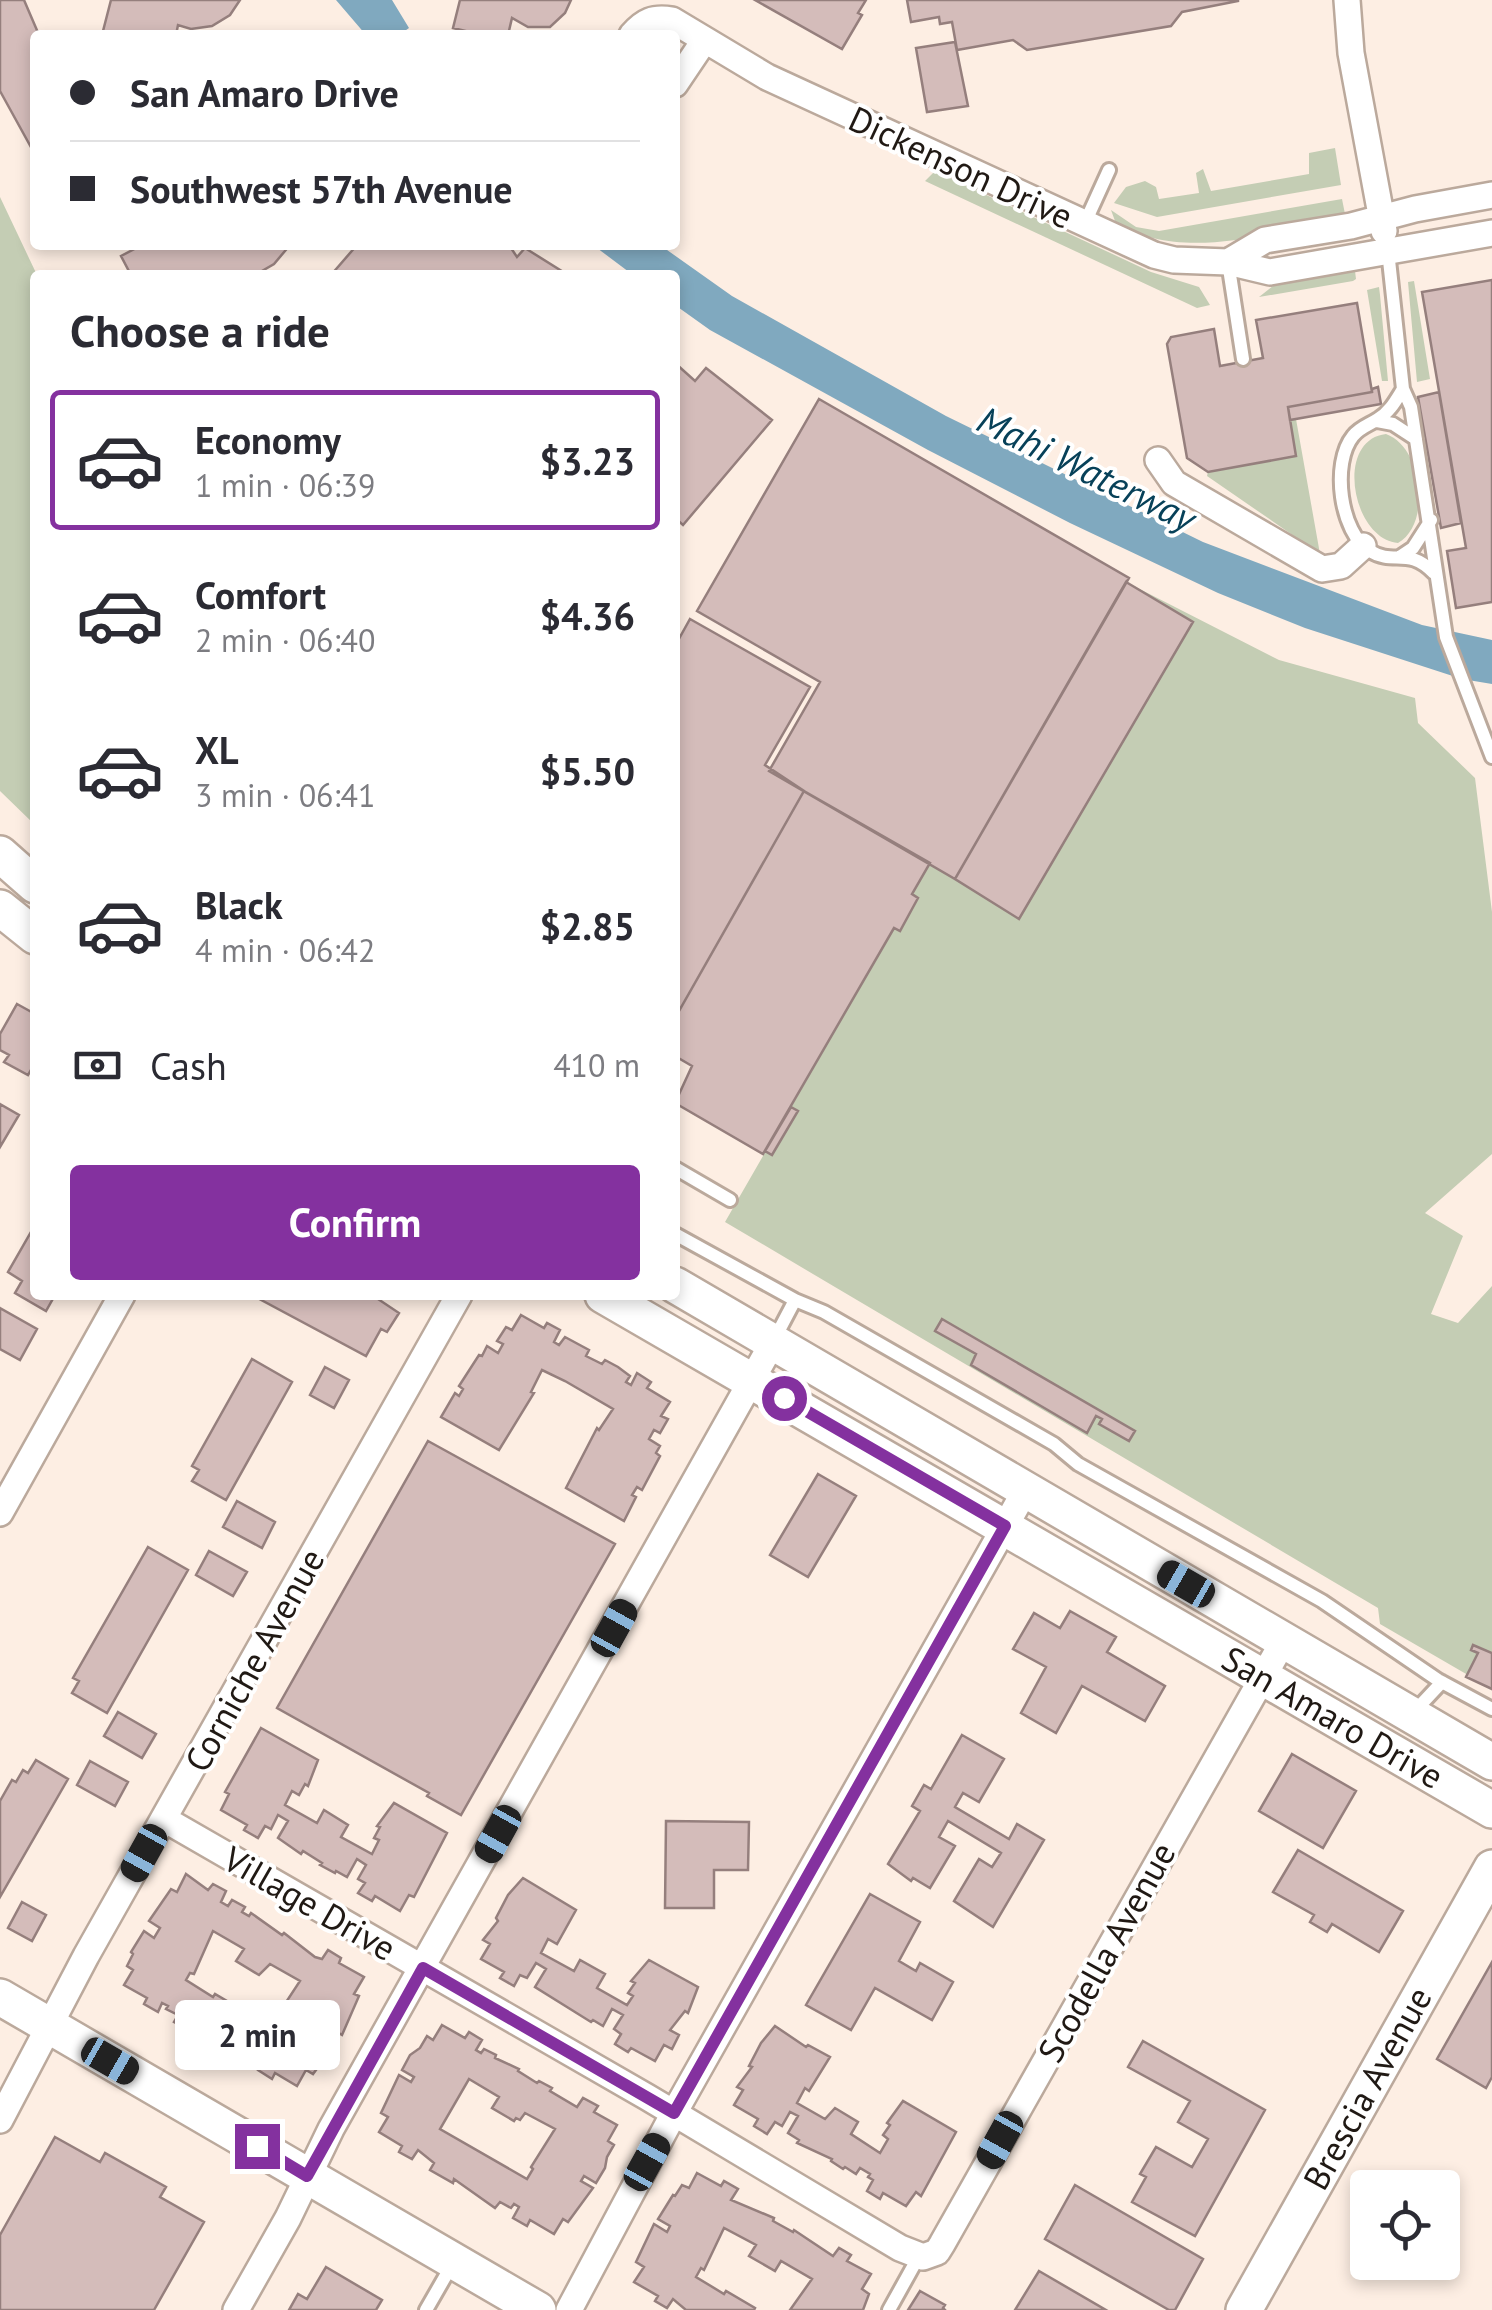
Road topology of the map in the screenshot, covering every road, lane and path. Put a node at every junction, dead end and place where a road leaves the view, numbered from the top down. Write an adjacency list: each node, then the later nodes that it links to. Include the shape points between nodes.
1 (1347, 0): 8 (street)
2 (656, 9): 3 (street, Dickenson Drive); 4 (street, Dickenson Drive)
3 (637, 30)
4 (704, 41): 5 (street); 9 (street, Dickenson Drive, via 776,82)
5 (680, 77)
6 (1109, 170): 9 (lane)
7 (1492, 195): 8 (street, Dickenson Drive)
8 (1382, 218): 11 (street); 12 (street, Dickenson Drive, via 1265,240)
9 (1084, 225): 12 (street, Dickenson Drive, via 1154,255)
10 (1492, 233): 11 (street, Dickenson Drive)
11 (1388, 251): 12 (street, Dickenson Drive, via 1270,272); 14 (lane)
12 (1228, 262): 13 (lane)
13 (1243, 359)
14 (1403, 389): 15 (lane); 16 (lane)
15 (1376, 421): 16 (lane); 19 (lane, via 1354,434 1341,462 1347,516)
16 (1416, 440): 18 (lane)
17 (1158, 460): 19 (street, via 1174,483 1322,570 1341,566)
18 (1431, 520): 20 (lane); 21 (lane)
19 (1362, 546): 20 (lane)
20 (1401, 556): 21 (lane, via 1417,559)
21 (1434, 574): 22 (lane, via 1453,659)
22 (1492, 757)
23 (20, 871): 24 (street)
24 (1, 911): 25 (street)
25 (30, 932)
26 (680, 1171): 27 (lane)
27 (730, 1200)
28 (680, 1237): 33 (lane)
29 (680, 1288): 34 (street, San Amaro Drive)
30 (119, 1300): 37 (street)
31 (456, 1300): 46 (street, Corniche Avenue)
32 (612, 1300): 35 (street, San Amaro Drive)
33 (795, 1300): 34 (lane); 41 (lane, via 1322,1601)
34 (772, 1342): 35 (street); 36 (street, San Amaro Drive)
35 (753, 1379): 38 (street, San Amaro Drive); 48 (street)
36 (1025, 1490): 38 (street); 39 (street, San Amaro Drive)
37 (0, 1513)
38 (1005, 1526): 40 (street, San Amaro Drive); 51 (street)
39 (1284, 1640): 40 (street, Scodella Avenue); 43 (street, San Amaro Drive)
40 (1263, 1676): 45 (street, San Amaro Drive); 54 (street, Scodella Avenue, via 942,2244)
41 (1442, 1682): 42 (lane); 43 (lane)
42 (1492, 1710)
43 (1412, 1714): 44 (street, San Amaro Drive)
44 (1492, 1762)
45 (1492, 1810)
46 (164, 1819): 48 (street, Village Drive); 50 (street, Corniche Avenue)
47 (1492, 1868): 61 (street, Brescia Avenue)
48 (423, 1968): 51 (street, Village Drive); 53 (street)
49 (0, 1997): 50 (street)
50 (50, 2026): 52 (street, Corniche Avenue); 53 (street)
51 (674, 2113): 54 (street, Village Drive); 59 (street)
52 (0, 2120)
53 (307, 2176): 55 (street); 56 (street)
54 (922, 2257): 60 (lane)
55 (454, 2260): 57 (lane); 58 (street)
56 (236, 2310)
57 (426, 2310)
58 (538, 2310)
59 (569, 2310)
60 (889, 2310)
61 (1244, 2310)

